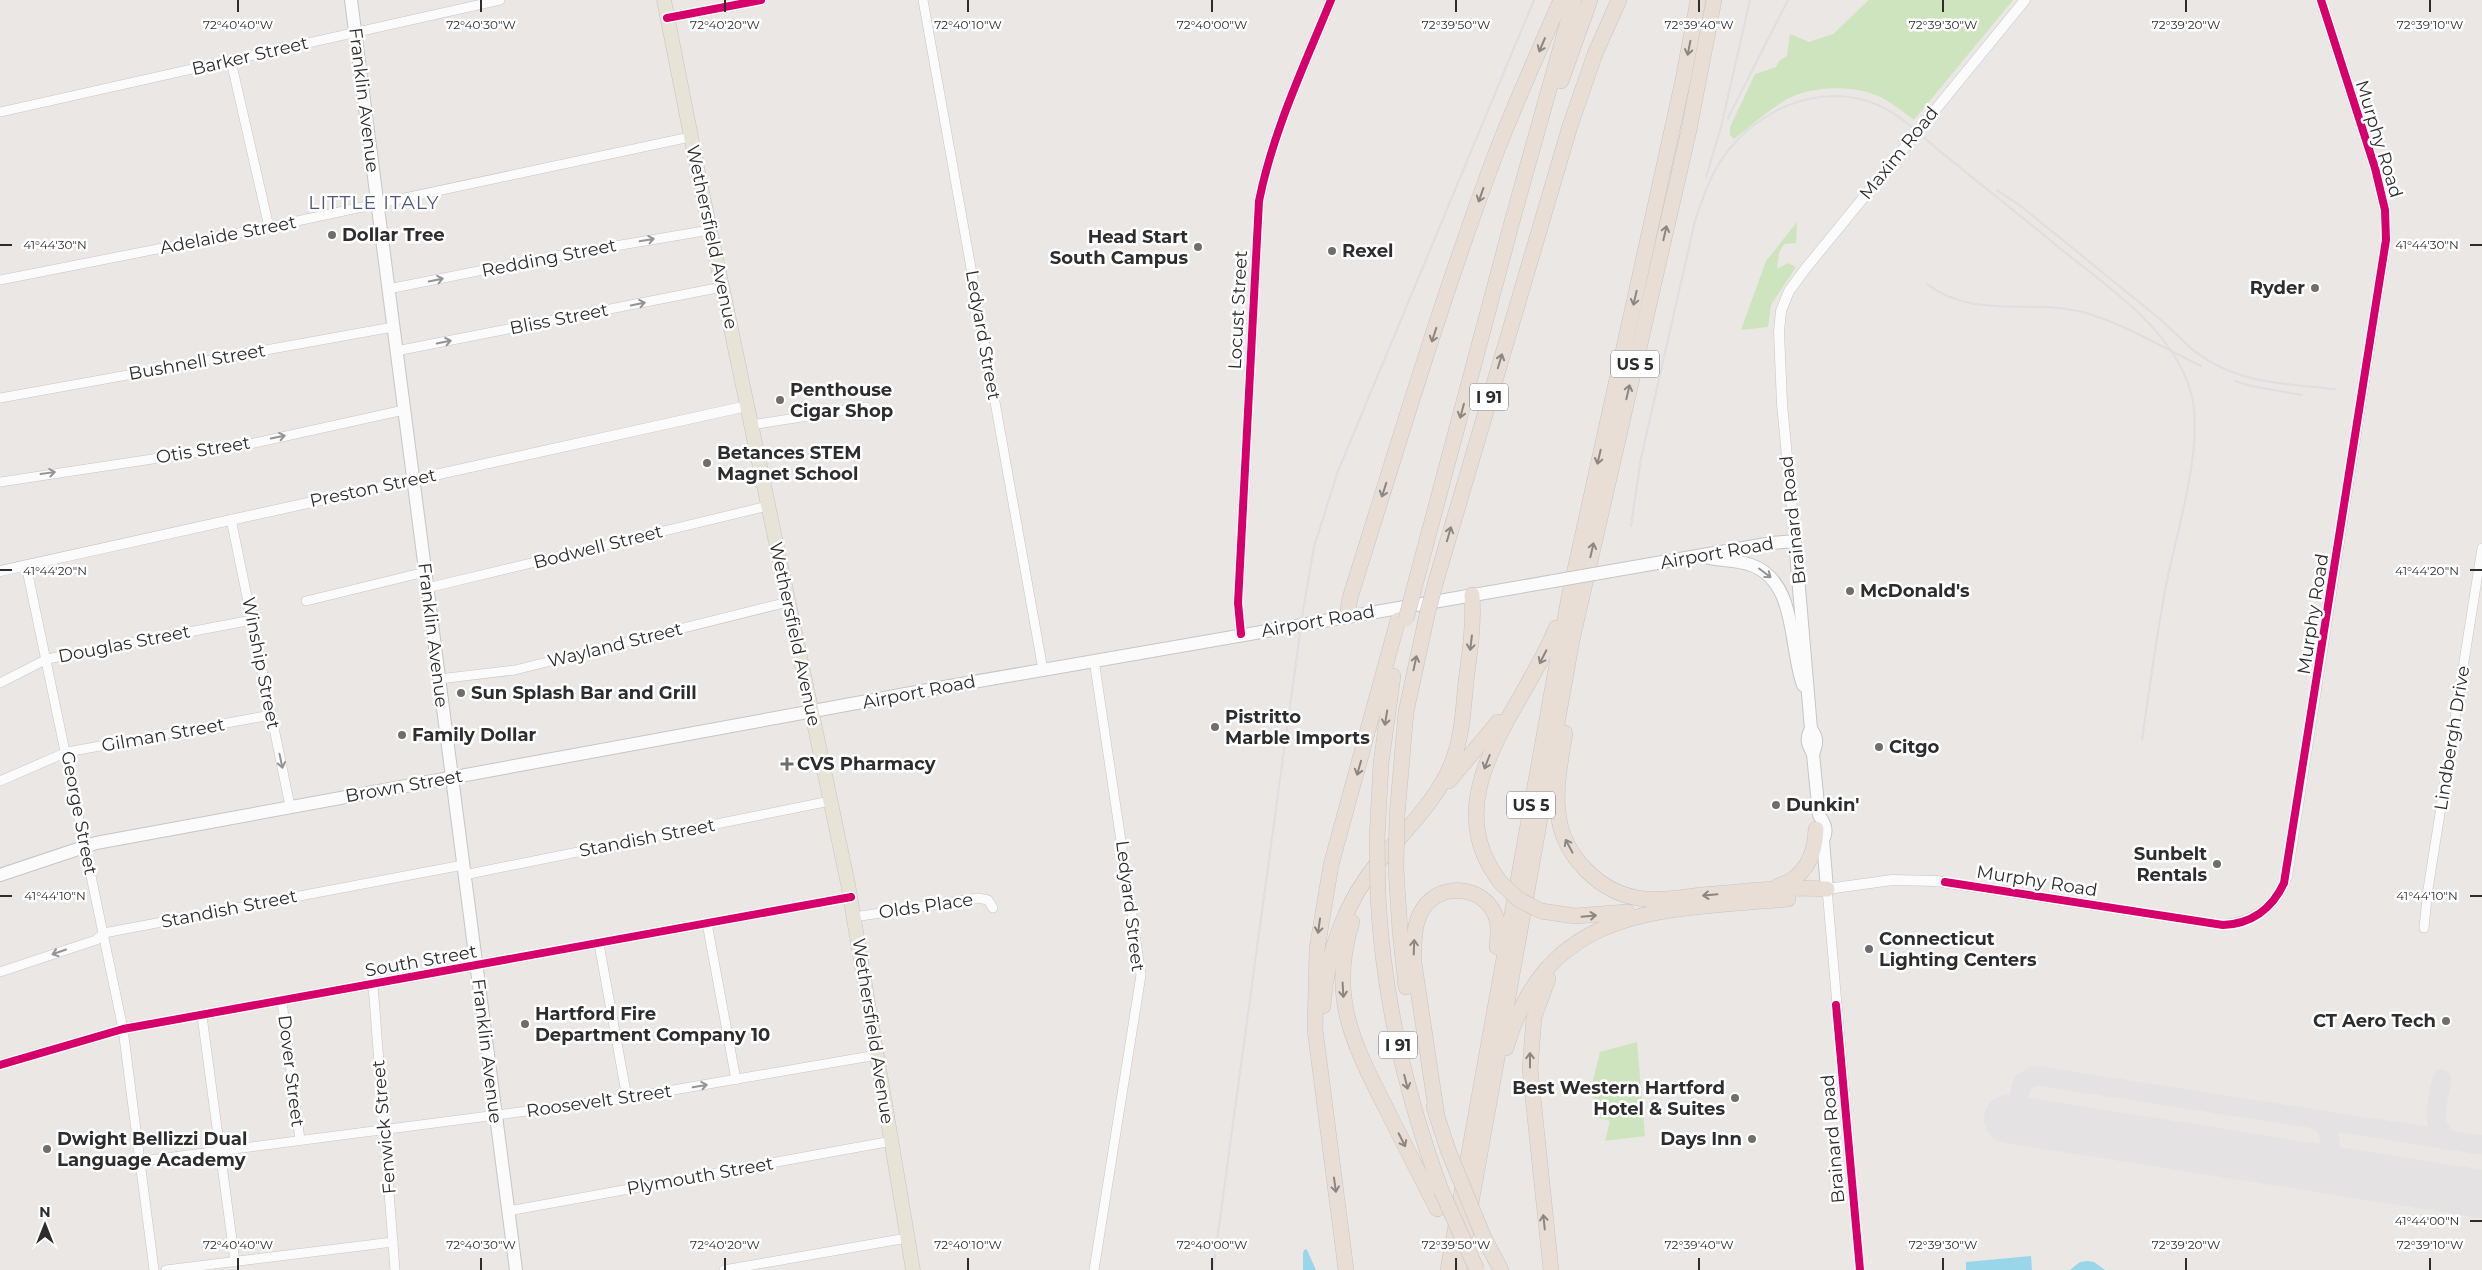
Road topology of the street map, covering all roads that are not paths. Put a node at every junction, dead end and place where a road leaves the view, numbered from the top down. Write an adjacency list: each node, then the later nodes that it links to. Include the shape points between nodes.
1 (351, 0): 17 (main road, Franklin Avenue)
2 (500, 0): 17 (street, Barker Street)
3 (664, 0): 16 (main road, Wethersfield Avenue)
4 (761, 0): 16 (street)
5 (922, 0): 59 (street, Ledyard Street)
6 (1331, 0): 56 (street, Locust Street, via 1277,132 1259,201 1238,603)
7 (1561, 0): 53 (highway, one-way to 53, via 1505,130 1477,206 1414,396)
8 (1574, 0): 28 (highway, I 91)
9 (1590, 0): 28 (highway, via 1558,89 1510,258)
10 (1608, 0): 22 (highway, via 1575,81 1547,168)
11 (1618, 0): 22 (highway, I 91, via 1581,93)
12 (1698, 0): 39 (highway, US 5, one-way to 39)
13 (1714, 0): 50 (highway, US 5, one-way to 13, via 1690,130)
14 (2025, 0): 29 (street, Maxim Road, via 1804,269 1789,291)
15 (2321, 0): 77 (street, Murphy Road, via 2375,168 2385,210 2386,240 2287,876 2281,890 2272,903 2256,916 2237,924 2223,925 1936,881 1892,880)
16 (667, 18): 20 (main road, Wethersfield Avenue)
17 (355, 33): 18 (street, Barker Street); 21 (main road, Franklin Avenue)
18 (231, 60): 19 (street, Barker Street); 23 (street)
19 (0, 112)
20 (690, 137): 21 (street, Adelaide Street); 24 (main road, Wethersfield Avenue)
21 (377, 204): 23 (street, Adelaide Street); 27 (main road, Franklin Avenue)
22 (1544, 213): 99 (highway, I 91, one-way to 22, bridge, via 1421,1058 1400,931 1397,816 1406,712 1436,581)
23 (269, 228): 25 (street, Adelaide Street)
24 (710, 230): 26 (main road, Wethersfield Avenue); 27 (street, Redding Street, one-way to 24)
25 (0, 280)
26 (722, 287): 31 (street, Bliss Street, one-way to 26); 33 (main road, Wethersfield Avenue)
27 (388, 289): 30 (main road, Franklin Avenue)
28 (1488, 311): 54 (highway, I 91, one-way to 54, bridge, via 1427,540)
29 (1781, 311): 42 (street, Brainard Road, via 1778,356)
30 (393, 327): 31 (main road, Franklin Avenue); 32 (street, Bushnell Street)
31 (396, 351): 35 (main road, Franklin Avenue)
32 (0, 398)
33 (747, 406): 36 (main road, Wethersfield Avenue); 37 (street, Preston Street)
34 (866, 407): 36 (street)
35 (404, 410): 37 (main road, Franklin Avenue); 38 (street, Otis Street, one-way to 35, via 245,445)
36 (751, 425): 40 (main road, Wethersfield Avenue)
37 (413, 480): 41 (street, Preston Street); 47 (main road, Franklin Avenue)
38 (0, 482)
39 (1591, 494): 62 (highway, one-way to 62, via 1581,520 1556,628 1544,657); 100 (highway, US 5, via 1559,651)
40 (768, 506): 48 (street, Bodwell Street); 52 (main road, Wethersfield Avenue)
41 (231, 519): 45 (street, Preston Street); 55 (street, Winship Street)
42 (1795, 541): 44 (main road, Airport Road); 63 (main road, Brainard Road)
43 (2482, 548): 84 (street, Lindbergh Drive)
44 (1702, 556): 49 (main road, Airport Road, bridge); 63 (main road, one-way to 63, via 1751,565 1766,573 1776,584 1786,604 1796,665)
45 (26, 565): 46 (street, Preston Street); 57 (street, George Street)
46 (0, 571)
47 (425, 572): 48 (main road, Franklin Avenue); 51 (street)
48 (427, 588): 60 (main road, Franklin Avenue)
49 (1472, 595): 53 (main road, Airport Road); 69 (highway, one-way to 69, via 1472,630 1459,741 1448,772)
50 (1581, 598): 78 (highway, one-way to 50, via 1642,899 1600,881 1572,853 1561,828 1557,799 1579,641); 100 (highway, US 5)
51 (306, 601)
52 (788, 602): 60 (street, Wayland Street, via 515,670); 64 (main road, Wethersfield Avenue)
53 (1347, 616): 56 (main road, Airport Road)
54 (1402, 619): 102 (highway, one-way to 102, via 1331,865 1319,930 1315,1030); 122 (highway, I 91, one-way to 122, bridge, via 1383,743 1377,839 1385,972 1398,1046 1418,1122 1441,1190)
55 (252, 620): 57 (street, Douglas Street); 65 (street, Winship Street)
56 (1241, 634): 58 (main road, Airport Road)
57 (47, 659): 61 (street, Douglas Street); 66 (street, George Street)
58 (1094, 660): 59 (main road, Airport Road); 117 (street, Ledyard Street, via 1141,975)
59 (1043, 670): 64 (main road, Airport Road)
60 (439, 679): 67 (main road, Franklin Avenue)
61 (0, 683)
62 (1516, 702): 69 (highway); 81 (highway, one-way to 81, bridge, via 1488,759 1477,798 1482,850 1500,883 1518,899 1541,911 1575,916)
63 (1809, 704): 72 (main road, Brainard Road, via 1811,730 1807,736 1813,754)
64 (812, 712): 67 (main road, Brown Street); 70 (main road, Wethersfield Avenue)
65 (271, 715): 66 (street, Gilman Street); 71 (street, Winship Street, one-way to 71)
66 (67, 752): 68 (street, Gilman Street); 73 (street, George Street)
67 (452, 778): 71 (main road, Brown Street); 75 (main road, Franklin Avenue)
68 (0, 781)
69 (1430, 800): 74 (highway)
70 (830, 801): 75 (street, Standish Street); 79 (main road, Wethersfield Avenue)
71 (290, 806): 73 (main road, Brown Street)
72 (1819, 828): 77 (main road, Brainard Road); 78 (highway, via 1812,857 1801,874 1787,883)
73 (85, 846): 76 (main road, Brown Street); 85 (street, George Street)
74 (1392, 848): 102 (highway, via 1369,874 1352,902 1338,934 1327,973 1321,1038); 121 (highway, one-way to 121, via 1362,895 1350,926 1344,961 1344,1006 1363,1063)
75 (464, 870): 85 (street, Standish Street); 88 (main road, Franklin Avenue)
76 (0, 875)
77 (1827, 889): 78 (highway); 81 (highway, via 1805,898); 125 (street, Brainard Road)
78 (1759, 890)
79 (850, 897): 82 (main road, Wethersfield Avenue); 83 (street, South Street)
80 (993, 908): 82 (street, Olds Place, via 988,900 978,898)
81 (1673, 910): 87 (highway, via 1613,923 1590,934)
82 (854, 917): 94 (main road, Wethersfield Avenue)
83 (707, 924): 86 (street, South Street); 96 (street)
84 (2424, 928)
85 (104, 933): 89 (street, Standish Street, one-way to 89, via 96,940); 93 (street, George Street)
86 (598, 944): 88 (street, South Street); 97 (street)
87 (1569, 950): 100 (highway, via 1542,975 1519,1015 1508,1041 1497,1088); 124 (highway, one-way to 87, via 1531,1090 1530,1050 1539,1000 1548,978)
88 (476, 966): 90 (street, South Street); 98 (main road, Franklin Avenue)
89 (0, 972)
90 (373, 985): 91 (street, South Street); 101 (street, Fenwick Street)
91 (282, 1002): 92 (street, South Street); 103 (street, Dover Street)
92 (202, 1016): 93 (street, South Street); 105 (street)
93 (123, 1029): 95 (street, South Street); 106 (street, George Street)
94 (878, 1055): 96 (street, Roosevelt Street); 104 (main road, Wethersfield Avenue)
95 (0, 1065)
96 (736, 1080): 97 (street, Roosevelt Street, one-way to 96)
97 (627, 1098): 98 (street, Roosevelt Street)
98 (496, 1116): 101 (street, Roosevelt Street); 107 (main road, Franklin Avenue)
99 (1437, 1116): 100 (highway, one-way to 100, via 1415,976 1414,938 1420,915 1428,903 1445,892 1460,890 1483,898 1492,908 1498,926 1477,1087); 123 (highway, I 91, bridge, via 1484,1238)
100 (1481, 1118): 119 (highway, US 5); 120 (highway, US 5)
101 (384, 1128): 103 (street, Roosevelt Street); 109 (street, Fenwick Street)
102 (1328, 1137): 118 (highway, one-way to 118)
103 (300, 1140): 105 (street, Roosevelt Street)
104 (892, 1141): 107 (street, Plymouth Street); 108 (main road, Wethersfield Avenue)
105 (220, 1150): 106 (street, Roosevelt Street); 110 (street)
106 (142, 1161): 111 (street, George Street)
107 (508, 1211): 114 (main road, Franklin Avenue)
108 (908, 1238): 115 (street); 116 (main road, Wethersfield Avenue)
109 (394, 1242): 110 (street); 113 (street, Fenwick Street)
110 (235, 1262): 112 (street)
111 (154, 1270)
112 (166, 1270)
113 (395, 1270)
114 (516, 1270)
115 (724, 1270)
116 (913, 1270)
117 (1094, 1270)
118 (1346, 1270)
119 (1448, 1270)
120 (1459, 1270)
121 (1468, 1270)
122 (1477, 1270)
123 (1501, 1270)
124 (1551, 1270)
125 (1860, 1270)

